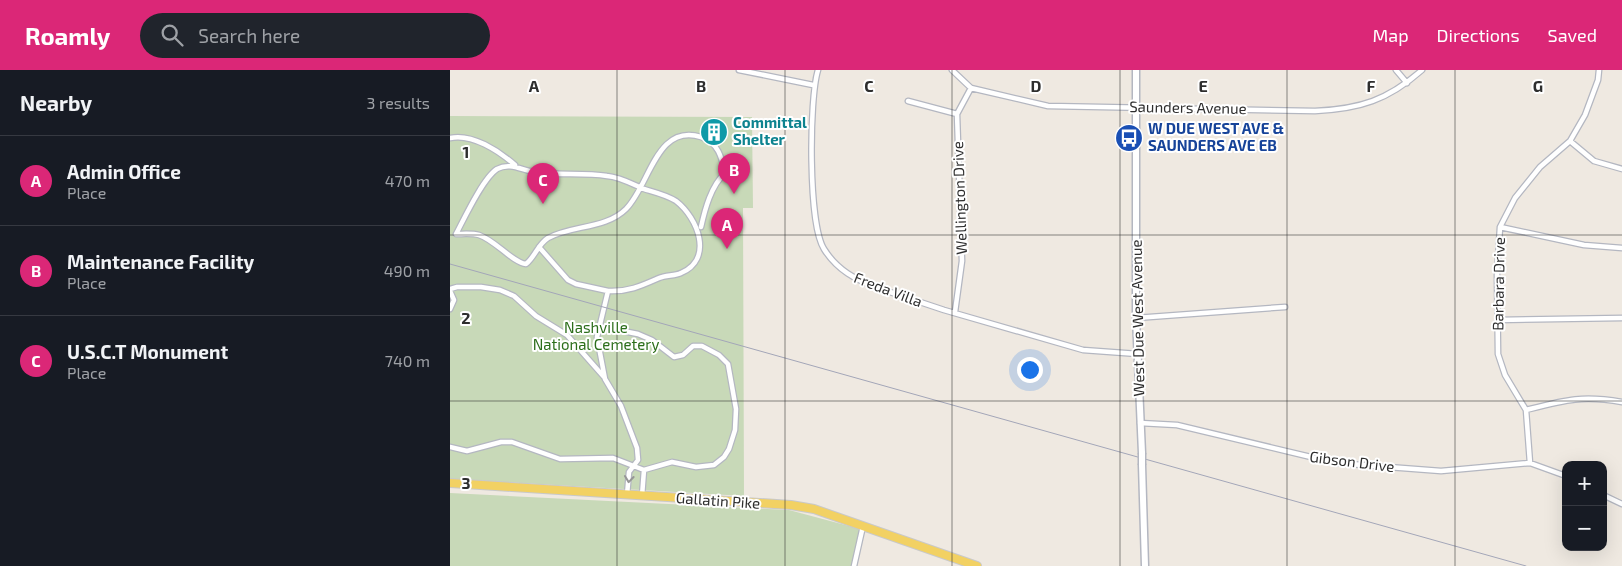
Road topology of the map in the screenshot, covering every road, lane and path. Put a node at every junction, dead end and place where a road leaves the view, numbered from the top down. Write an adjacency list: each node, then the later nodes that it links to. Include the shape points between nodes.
1 (739, 70): 9 (street)
2 (818, 70): 9 (street, Freda Villa)
3 (952, 70): 10 (street)
4 (1136, 70): 12 (main road, West Due West Avenue)
5 (1396, 70): 8 (street)
6 (1422, 70): 8 (street, Saunders Avenue)
7 (1599, 70): 15 (street, Barbara Drive, via 1585,116)
8 (1407, 83): 12 (street, Saunders Avenue, via 1386,96 1343,110)
9 (813, 85): 28 (street, Freda Villa, via 815,224 823,248 857,281)
10 (971, 88): 12 (street, Saunders Avenue, via 1048,106); 13 (street)
11 (908, 101): 13 (street)
12 (1135, 107): 29 (main road, West Due West Avenue)
13 (957, 114): 28 (street, Wellington Drive, via 962,261)
14 (450, 138): 16 (street, via 459,136 475,140)
15 (1570, 141): 17 (street, via 1594,161); 20 (street, Barbara Drive, via 1540,167 1515,198)
16 (516, 166): 18 (street, via 553,174 608,176); 21 (street, via 500,168 492,174)
17 (1622, 169)
18 (641, 188): 19 (street, via 657,155 671,140 692,135 713,144 724,173 706,208); 22 (street, via 626,209 614,218 556,235); 25 (street, via 673,199 685,209 698,234 700,254 680,274 658,278 634,289)
19 (701, 226)
20 (1500, 227): 23 (street, via 1584,245); 31 (street, Barbara Drive)
21 (453, 233): 22 (street, via 480,235 524,264)
22 (539, 247): 25 (street, via 568,280)
23 (1622, 248)
24 (450, 290): 27 (street, via 454,300); 34 (street, via 486,287 514,296 536,316 567,335)
25 (608, 291): 32 (street)
26 (1285, 307): 29 (street)
27 (450, 309)
28 (955, 312): 33 (street, Freda Villa, via 1083,350)
29 (1136, 318): 33 (main road, West Due West Avenue)
30 (1622, 318): 31 (street)
31 (1498, 320): 36 (street, Barbara Drive, via 1501,365)
32 (598, 326): 34 (street); 41 (street, via 638,334 674,357 683,355 693,346 702,346 728,364 736,409 735,430 724,458 704,468 672,462)
33 (1138, 354): 37 (main road, West Due West Avenue)
34 (605, 379): 40 (street, via 635,440 638,458)
35 (1622, 402): 36 (street, via 1595,397 1575,398)
36 (1526, 410): 39 (street, Barbara Drive)
37 (1140, 423): 39 (street, Gibson Drive, via 1177,425 1336,463 1441,471); 51 (main road, West Due West Avenue, bridge)
38 (450, 447): 40 (street, via 468,451 512,442 560,458 608,457)
39 (1530, 463): 42 (street, Gibson Drive)
40 (634, 466): 41 (street); 44 (street, one-way to 44, via 629,472)
41 (644, 470): 45 (street)
42 (1562, 475)
43 (450, 483): 44 (main road, Gallatin Pike)
44 (627, 495): 45 (main road, Gallatin Pike)
45 (642, 496): 48 (main road, Gallatin Pike, via 791,505)
46 (1607, 496): 47 (street)
47 (1622, 504)
48 (863, 526): 49 (street); 50 (main road, Gallatin Pike)
49 (854, 566)
50 (977, 566)
51 (1146, 566)

